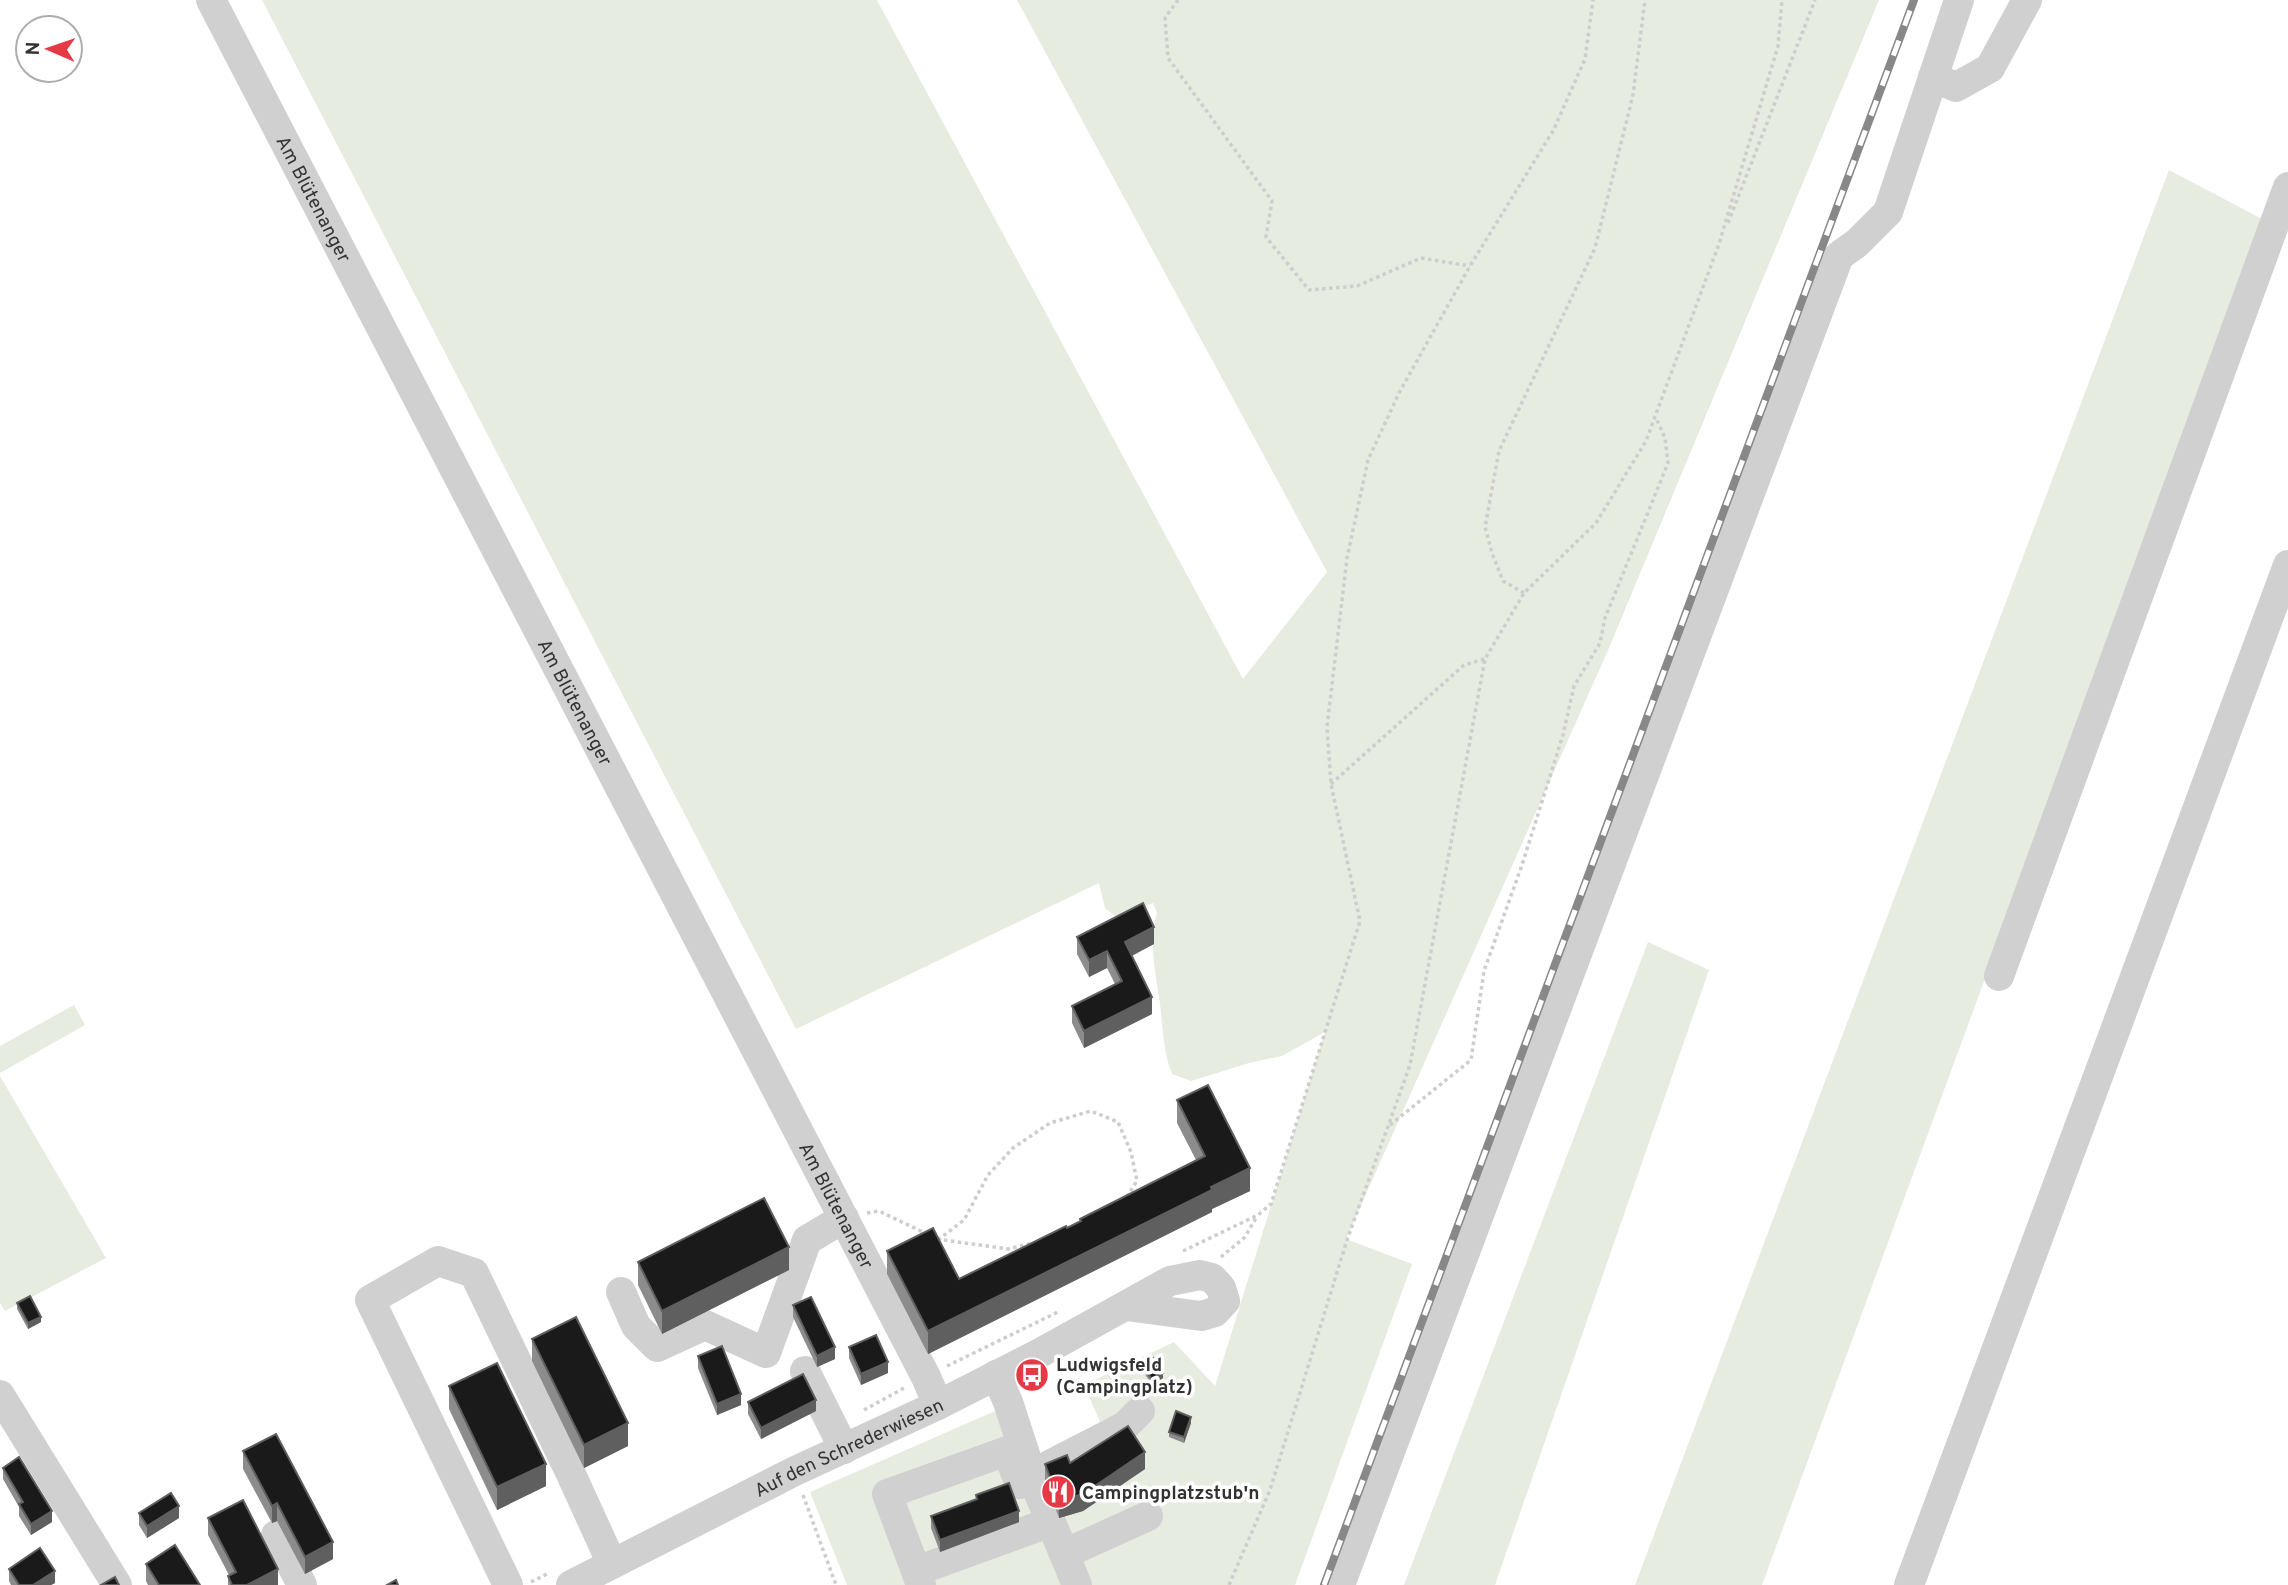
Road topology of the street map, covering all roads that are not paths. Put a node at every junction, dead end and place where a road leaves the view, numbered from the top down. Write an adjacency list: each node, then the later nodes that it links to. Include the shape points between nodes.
1 (211, 0): 8 (street, Am Blütenanger)
2 (1959, 0): 4 (street)
3 (2026, 0): 4 (street, via 1990,68 1956,88)
4 (1933, 78): 28 (street, via 1888,212 1839,256)
5 (2288, 187): 7 (street)
6 (2288, 565): 29 (street)
7 (1998, 976)
8 (844, 1219): 9 (street, via 807,1240 766,1353 705,1325 657,1347 636,1326); 14 (street, Am Blütenanger)
9 (621, 1292)
10 (1126, 1306): 10 (street, Auf den Schrederwiesen, via 1170,1281 1200,1275 1212,1278 1225,1301 1215,1312 1200,1316); 12 (street, Auf den Schrederwiesen)
11 (805, 1371): 16 (street)
12 (996, 1375): 14 (street, Auf den Schrederwiesen); 17 (street)
13 (0, 1395): 24 (street)
14 (938, 1405): 16 (street, Auf den Schrederwiesen)
15 (1140, 1411): 17 (street, via 1125,1426)
16 (844, 1449): 21 (street, Auf den Schrederwiesen)
17 (1032, 1476): 19 (street); 23 (street, via 1020,1484 1007,1451 887,1494)
18 (1149, 1516): 22 (street)
19 (1051, 1522): 22 (street); 23 (street)
20 (276, 1535): 25 (street)
21 (612, 1564): 26 (street, via 474,1273 438,1261 370,1300); 27 (street, Auf den Schrederwiesen)
22 (1068, 1575)
23 (918, 1578)
24 (117, 1585)
25 (302, 1585)
26 (508, 1585)
27 (571, 1585)
28 (1340, 1585)
29 (1909, 1585)

